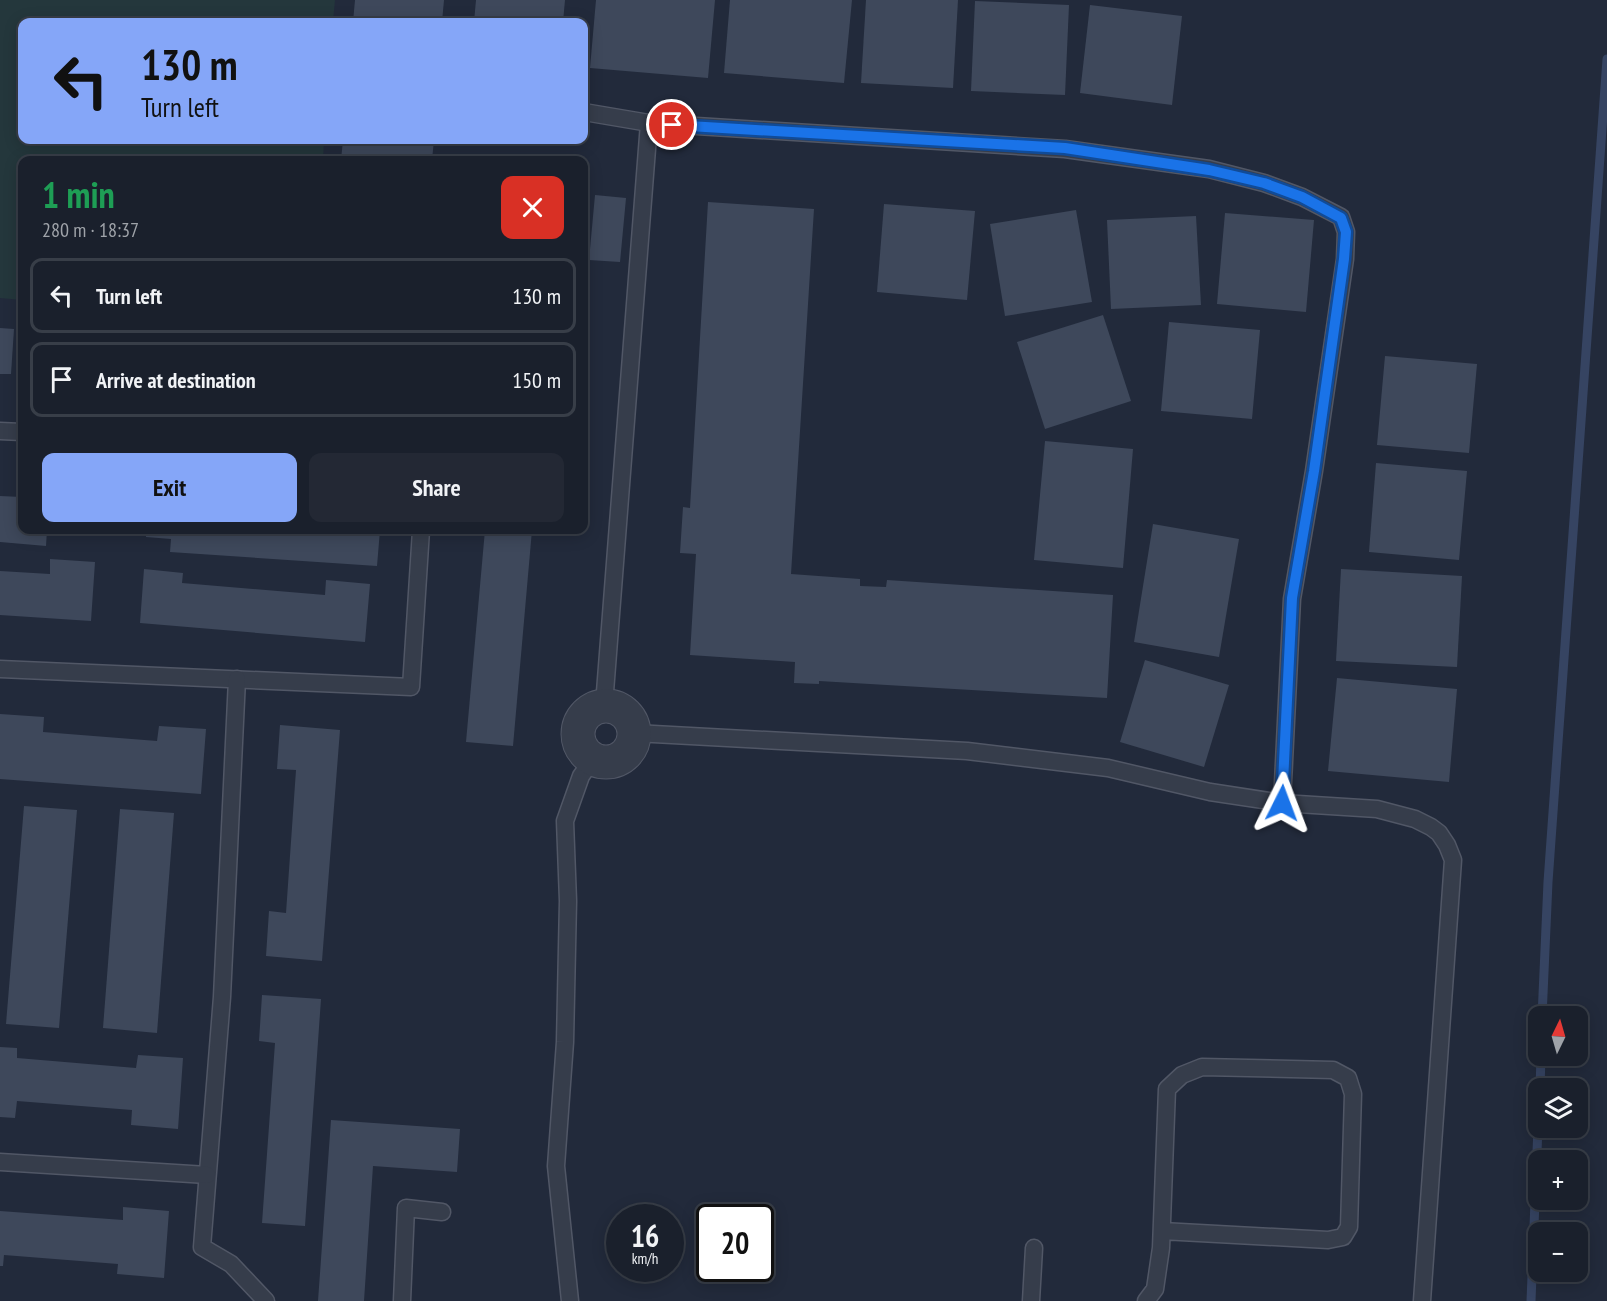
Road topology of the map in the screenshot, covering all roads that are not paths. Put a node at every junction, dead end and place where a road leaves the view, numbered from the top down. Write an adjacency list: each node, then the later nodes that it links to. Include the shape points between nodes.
1 (588, 113): 2 (lane)
2 (649, 123): 8 (lane); 11 (lane, via 1065,148 1209,170 1264,183 1341,218 1346,232 1344,259 1292,598)
3 (0, 430): 4 (lane)
4 (18, 432)
5 (420, 534): 7 (lane, via 411,687)
6 (0, 669): 7 (lane)
7 (237, 679): 13 (lane, via 222,997)
8 (604, 705): 9 (street, via 622,710); 10 (street, via 588,712 578,728 580,746)
9 (635, 733): 10 (street, via 629,751 621,758 612,762); 11 (lane, via 967,752 1108,768 1210,792)
10 (593, 759): 19 (lane, via 581,776 566,821 566,1042 556,1166)
11 (1282, 803): 22 (lane, via 1377,808 1415,819 1439,832 1453,860)
12 (0, 1162): 13 (lane)
13 (207, 1175): 17 (lane, via 202,1247 231,1264)
14 (442, 1212): 18 (lane, via 406,1208)
15 (1162, 1231): 15 (lane, via 1167,1089 1182,1075 1202,1067 1333,1070 1348,1078 1353,1094 1350,1216 1343,1237 1328,1240); 21 (lane, via 1155,1288)
16 (1034, 1248): 20 (lane)
17 (266, 1301)
18 (402, 1301)
19 (570, 1301)
20 (1031, 1301)
21 (1146, 1301)
22 (1422, 1301)

